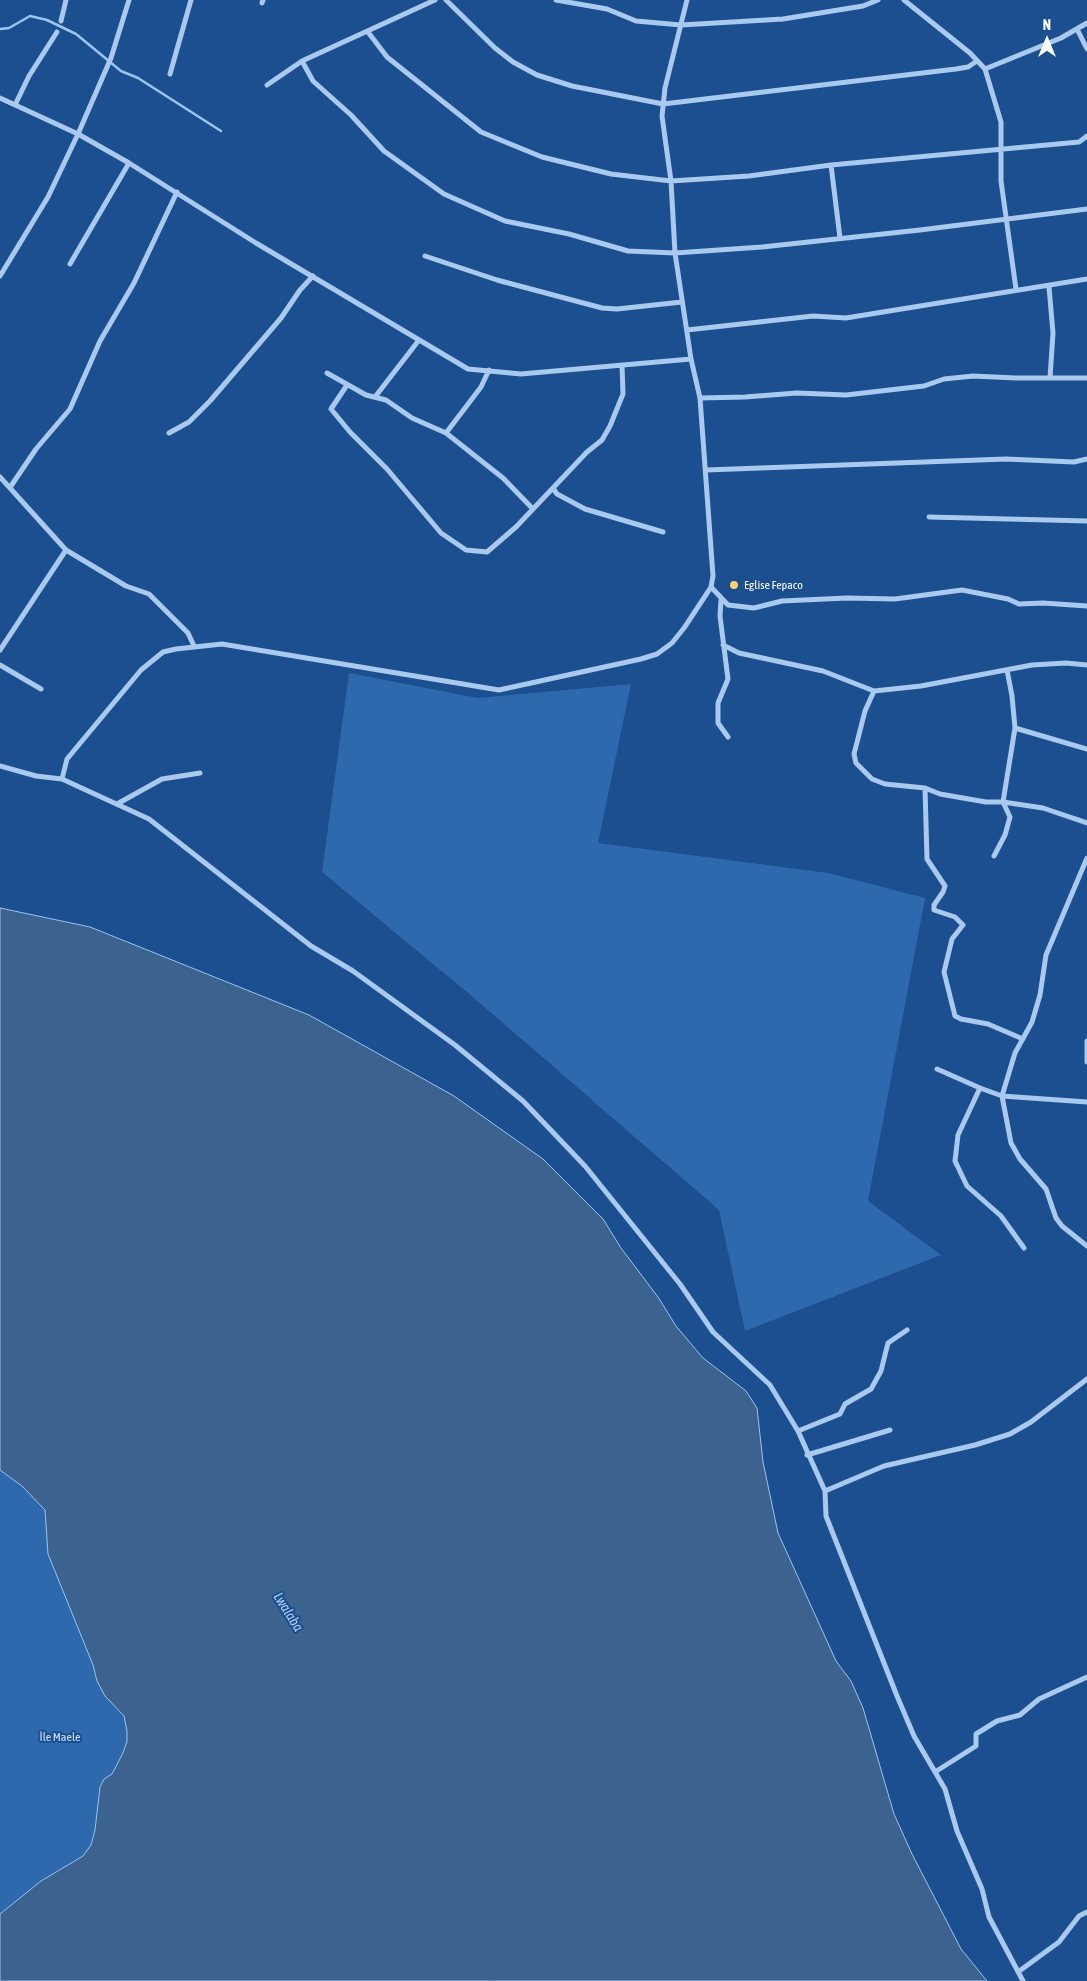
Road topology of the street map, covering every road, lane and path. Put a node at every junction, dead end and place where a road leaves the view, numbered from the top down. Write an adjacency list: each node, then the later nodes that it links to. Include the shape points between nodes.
1 (66, 0): 10 (street)
2 (129, 0): 25 (street, via 111,58)
3 (191, 0): 20 (street)
4 (435, 0): 15 (street)
5 (446, 0): 23 (street, via 495,48 537,75 572,86)
6 (556, 0): 12 (street, via 607,9 636,21)
7 (687, 0): 12 (street)
8 (878, 0): 12 (street, via 863,6 783,19)
9 (904, 0): 18 (street)
10 (61, 21)
11 (1087, 23): 13 (street)
12 (681, 25): 23 (street)
13 (1077, 29): 16 (street); 19 (street)
14 (57, 32): 24 (street, via 28,76)
15 (368, 32): 17 (street); 30 (street, via 387,58 480,132 542,157 611,174)
16 (1087, 49)
17 (302, 61): 21 (street); 35 (street, via 313,82 351,115 384,151 444,194 505,221 569,234 628,251)
18 (977, 61): 19 (street); 23 (street, via 956,69)
19 (985, 69): 27 (street, via 1001,122)
20 (170, 74)
21 (267, 85)
22 (0, 98): 24 (street)
23 (663, 104): 30 (street)
24 (15, 105): 25 (street)
25 (78, 134): 28 (street); 38 (street, via 48,197)
26 (1087, 136): 27 (street, via 1078,142)
27 (1001, 148): 29 (street); 33 (street, via 1001,181)
28 (129, 163): 31 (street); 37 (street)
29 (831, 165): 30 (street, via 749,176); 34 (street)
30 (671, 181): 35 (street)
31 (177, 192): 39 (street); 60 (street, via 134,283 100,341 70,409 36,449)
32 (1087, 209): 33 (street)
33 (1008, 220): 34 (street); 42 (street)
34 (840, 238): 35 (street)
35 (675, 253): 43 (street)
36 (425, 256): 43 (street, via 497,280 602,308)
37 (70, 264)
38 (0, 276)
39 (313, 276): 45 (street); 55 (street, via 282,318 210,401 189,422)
40 (1087, 279): 41 (street)
41 (1049, 286): 42 (street); 50 (street)
42 (1016, 289): 44 (street, via 846,318 813,316)
43 (682, 302): 44 (street)
44 (687, 330): 46 (street)
45 (419, 340): 48 (street, via 468,369); 53 (street)
46 (690, 359): 47 (street); 54 (street)
47 (622, 364): 48 (street, via 521,374); 61 (street, via 623,394 610,426 602,440)
48 (489, 370): 56 (street)
49 (327, 373): 52 (street)
50 (1050, 378): 51 (street); 54 (street, via 973,376 944,378 924,386 846,395 797,393)
51 (1087, 378)
52 (347, 385): 53 (street); 62 (street, via 331,409 441,533 460,548 487,552)
53 (375, 397): 56 (street)
54 (700, 398): 58 (street)
55 (169, 433)
56 (446, 433): 62 (street, via 503,478)
57 (1087, 459): 58 (street, via 1074,462 1006,459)
58 (706, 470): 67 (street)
59 (0, 477): 60 (street)
60 (11, 486): 66 (street)
61 (553, 488): 62 (street); 65 (street, via 557,494 585,509)
62 (532, 508)
63 (929, 517): 64 (street)
64 (1087, 521)
65 (663, 532)
66 (66, 550): 71 (street, via 126,586 149,594 188,633); 72 (street)
67 (711, 587): 68 (street); 71 (street, via 672,643 657,654 629,663 500,690 222,644)
68 (721, 600): 69 (street, via 728,605 754,608 782,601 895,599 962,590 1019,604); 70 (street)
69 (1087, 606)
70 (723, 645): 77 (street, via 739,653 823,671); 79 (street, via 728,679 718,703 718,723)
71 (194, 646): 83 (street, via 163,652 141,670 67,759)
72 (0, 650)
73 (0, 665): 76 (street)
74 (1087, 665): 75 (street, via 1058,663)
75 (1007, 670): 77 (street); 78 (street)
76 (41, 690)
77 (874, 691): 84 (street, via 858,733 854,754 856,763 877,782)
78 (1015, 728): 80 (street); 85 (street)
79 (728, 737)
80 (1087, 750)
81 (0, 766): 83 (street)
82 (200, 773): 86 (street, via 162,780)
83 (62, 779): 86 (street)
84 (925, 788): 85 (street, via 978,801); 90 (street, via 927,859 945,886 934,910 956,917 963,925 952,939 944,972 955,1016 988,1024)
85 (1003, 802): 87 (street, via 1052,810); 88 (street, via 1010,817)
86 (118, 804): 102 (street, via 149,819 311,946 417,1016 523,1101 585,1166 680,1284 713,1332 770,1385)
87 (1087, 823)
88 (994, 856)
89 (1087, 858): 90 (street, via 1046,955 1040,995)
90 (1023, 1039): 95 (street, via 1011,1064)
91 (1087, 1041): 92 (street)
92 (1087, 1062)
93 (937, 1069): 94 (street)
94 (980, 1088): 95 (street); 98 (street, via 958,1135 955,1161 966,1186 1001,1216)
95 (1002, 1096): 96 (street); 97 (street, via 1015,1151 1046,1188 1062,1226)
96 (1087, 1102)
97 (1087, 1246)
98 (1024, 1248)
99 (907, 1330): 102 (street, via 888,1343 881,1371 871,1389 845,1404 840,1414)
100 (1087, 1379): 104 (street, via 1010,1434 884,1466)
101 (890, 1430): 103 (street)
102 (798, 1431): 103 (street)
103 (807, 1455): 104 (street)
104 (825, 1491): 106 (street, via 826,1516 896,1696)
105 (1087, 1678): 106 (street, via 1039,1699 1020,1715 997,1721 976,1734 976,1746)
106 (935, 1772): 108 (street, via 945,1790 957,1831 982,1889 989,1917)
107 (1087, 1912): 108 (street, via 1079,1916 1059,1942)
108 (1018, 1972): 109 (street)
109 (1022, 1981)

